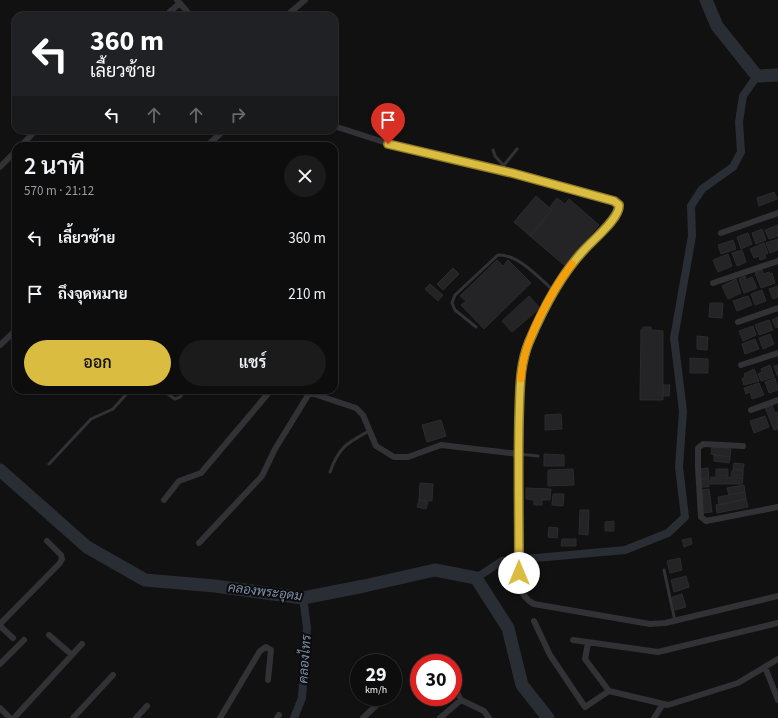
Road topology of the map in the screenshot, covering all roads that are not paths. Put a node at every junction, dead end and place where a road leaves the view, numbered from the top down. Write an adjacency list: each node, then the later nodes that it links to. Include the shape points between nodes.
1 (305, 0): 5 (street)
2 (179, 2): 3 (street); 4 (street)
3 (169, 12)
4 (188, 12)
5 (291, 12)
6 (338, 127): 15 (street, via 402,148)
7 (32, 134): 9 (street)
8 (220, 134): 10 (street)
9 (25, 142)
10 (211, 142)
11 (517, 149): 15 (lane)
12 (493, 150): 15 (lane)
13 (12, 155): 14 (street)
14 (0, 167)
15 (502, 168): 20 (street, via 619,205 617,215 583,251 560,279)
16 (778, 213): 17 (street)
17 (721, 233)
18 (778, 261): 19 (street)
19 (712, 283)
20 (554, 291): 23 (lane, via 506,254 498,255 455,295 452,303 455,310); 38 (street, via 529,342 524,359 521,373)
21 (778, 308): 22 (street)
22 (738, 322)
23 (476, 327)
24 (12, 334): 25 (street)
25 (0, 345)
26 (778, 353): 27 (street)
27 (741, 365)
28 (126, 394): 40 (lane, via 113,409 91,419)
29 (168, 394): 30 (lane, via 175,399)
30 (183, 394)
31 (268, 394): 42 (street, via 202,473 179,481)
32 (309, 394): 45 (street, via 275,449 262,476)
33 (316, 394): 36 (street, via 356,408 363,416)
34 (778, 400): 35 (street)
35 (751, 410)
36 (369, 431): 38 (street, via 382,451 394,457 401,458 441,445); 41 (lane, via 341,450)
37 (743, 446): 43 (street, via 703,444 698,448 701,517 706,521)
38 (518, 454): 39 (lane); 49 (street, via 519,573 520,586 527,601 637,623 657,624)
39 (538, 456)
40 (49, 464)
41 (330, 472)
42 (164, 500)
43 (778, 507)
44 (47, 541): 51 (street, via 61,555 60,563)
45 (199, 543)
46 (664, 570): 49 (lane)
47 (778, 596): 49 (street)
48 (534, 621): 64 (street, via 550,655 585,707)
49 (675, 621)
50 (778, 624): 56 (street, via 658,652)
51 (0, 625): 53 (street)
52 (50, 635): 58 (street)
53 (13, 638)
54 (24, 640): 60 (street)
55 (573, 640): 56 (street)
56 (588, 643): 64 (street, via 585,659)
57 (82, 644): 58 (street)
58 (72, 655): 72 (street)
59 (778, 659): 61 (street)
60 (0, 664)
61 (765, 667): 66 (street); 67 (street, via 738,683 668,705)
62 (113, 675): 73 (street)
63 (268, 680): 75 (street, via 271,650 266,647 260,651)
64 (609, 691): 67 (street)
65 (462, 700): 78 (street, via 484,711)
66 (778, 700)
67 (663, 704): 79 (street)
68 (147, 706): 74 (street)
69 (376, 706): 76 (street)
70 (454, 706): 77 (street)
71 (0, 708): 72 (street)
72 (10, 718)
73 (73, 718)
74 (136, 718)
75 (220, 718)
76 (363, 718)
77 (440, 718)
78 (489, 718)
79 (654, 718)

